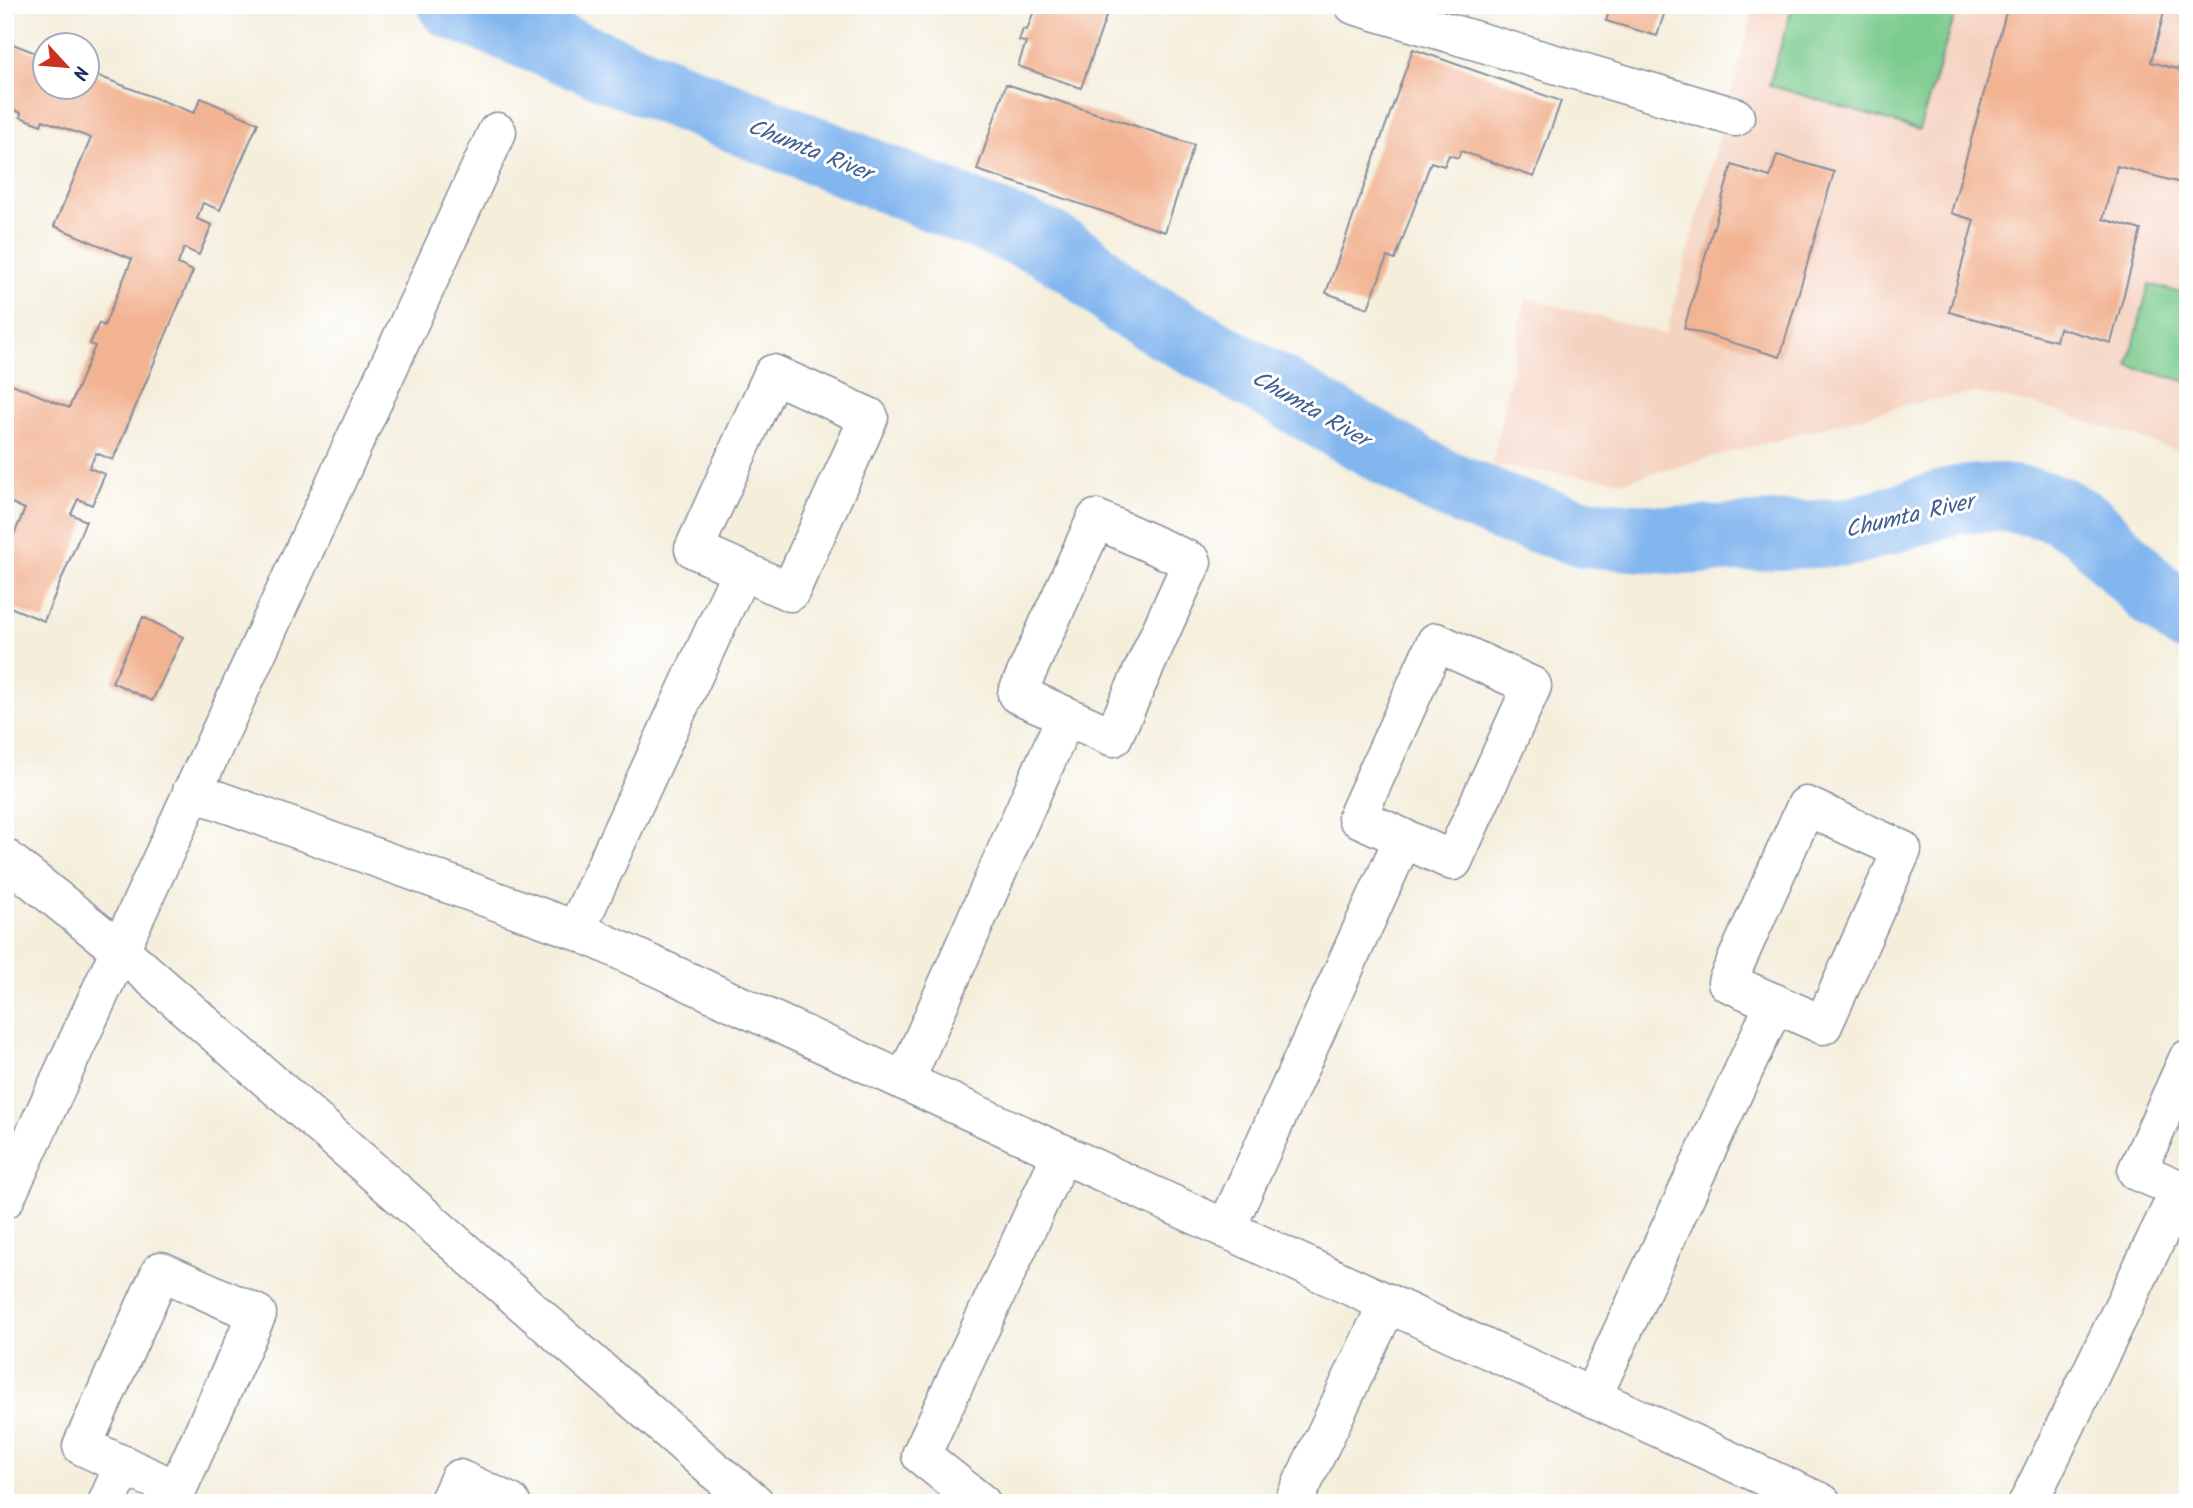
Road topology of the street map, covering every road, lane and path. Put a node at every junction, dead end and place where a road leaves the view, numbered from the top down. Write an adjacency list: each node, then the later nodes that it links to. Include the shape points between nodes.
1 (1353, 5): 2 (street)
2 (1735, 117)
3 (497, 132): 6 (street)
4 (742, 570): 4 (street, via 790,592 869,417 773,374 694,549); 9 (street)
5 (1066, 716): 5 (street, via 1113,737 1192,562 1096,519 1017,694); 13 (street)
6 (192, 791): 9 (street); 10 (street)
7 (1403, 839): 7 (street, via 1453,861 1532,686 1436,642 1357,817); 17 (street)
8 (5, 858): 10 (street)
9 (576, 930): 13 (street)
10 (120, 950): 16 (street); 25 (street)
11 (1775, 1003): 11 (street, via 1823,1025 1902,850 1806,806 1727,982); 19 (street)
12 (2188, 1059): 15 (street, via 2137,1171)
13 (905, 1081): 14 (street)
14 (1062, 1153): 17 (street); 26 (street, via 922,1455)
15 (2184, 1191): 29 (street)
16 (5, 1199)
17 (1226, 1229): 18 (street)
18 (1388, 1303): 19 (street); 27 (street)
19 (1592, 1397): 21 (street)
20 (124, 1465): 20 (street, via 177,1489 257,1314 161,1271 82,1446); 22 (street)
21 (1774, 1493): 28 (street)
22 (107, 1503)
23 (448, 1503): 24 (street, via 459,1479)
24 (511, 1503)
25 (755, 1503)
26 (981, 1503)
27 (1293, 1503)
28 (1822, 1503)
29 (2028, 1503)

